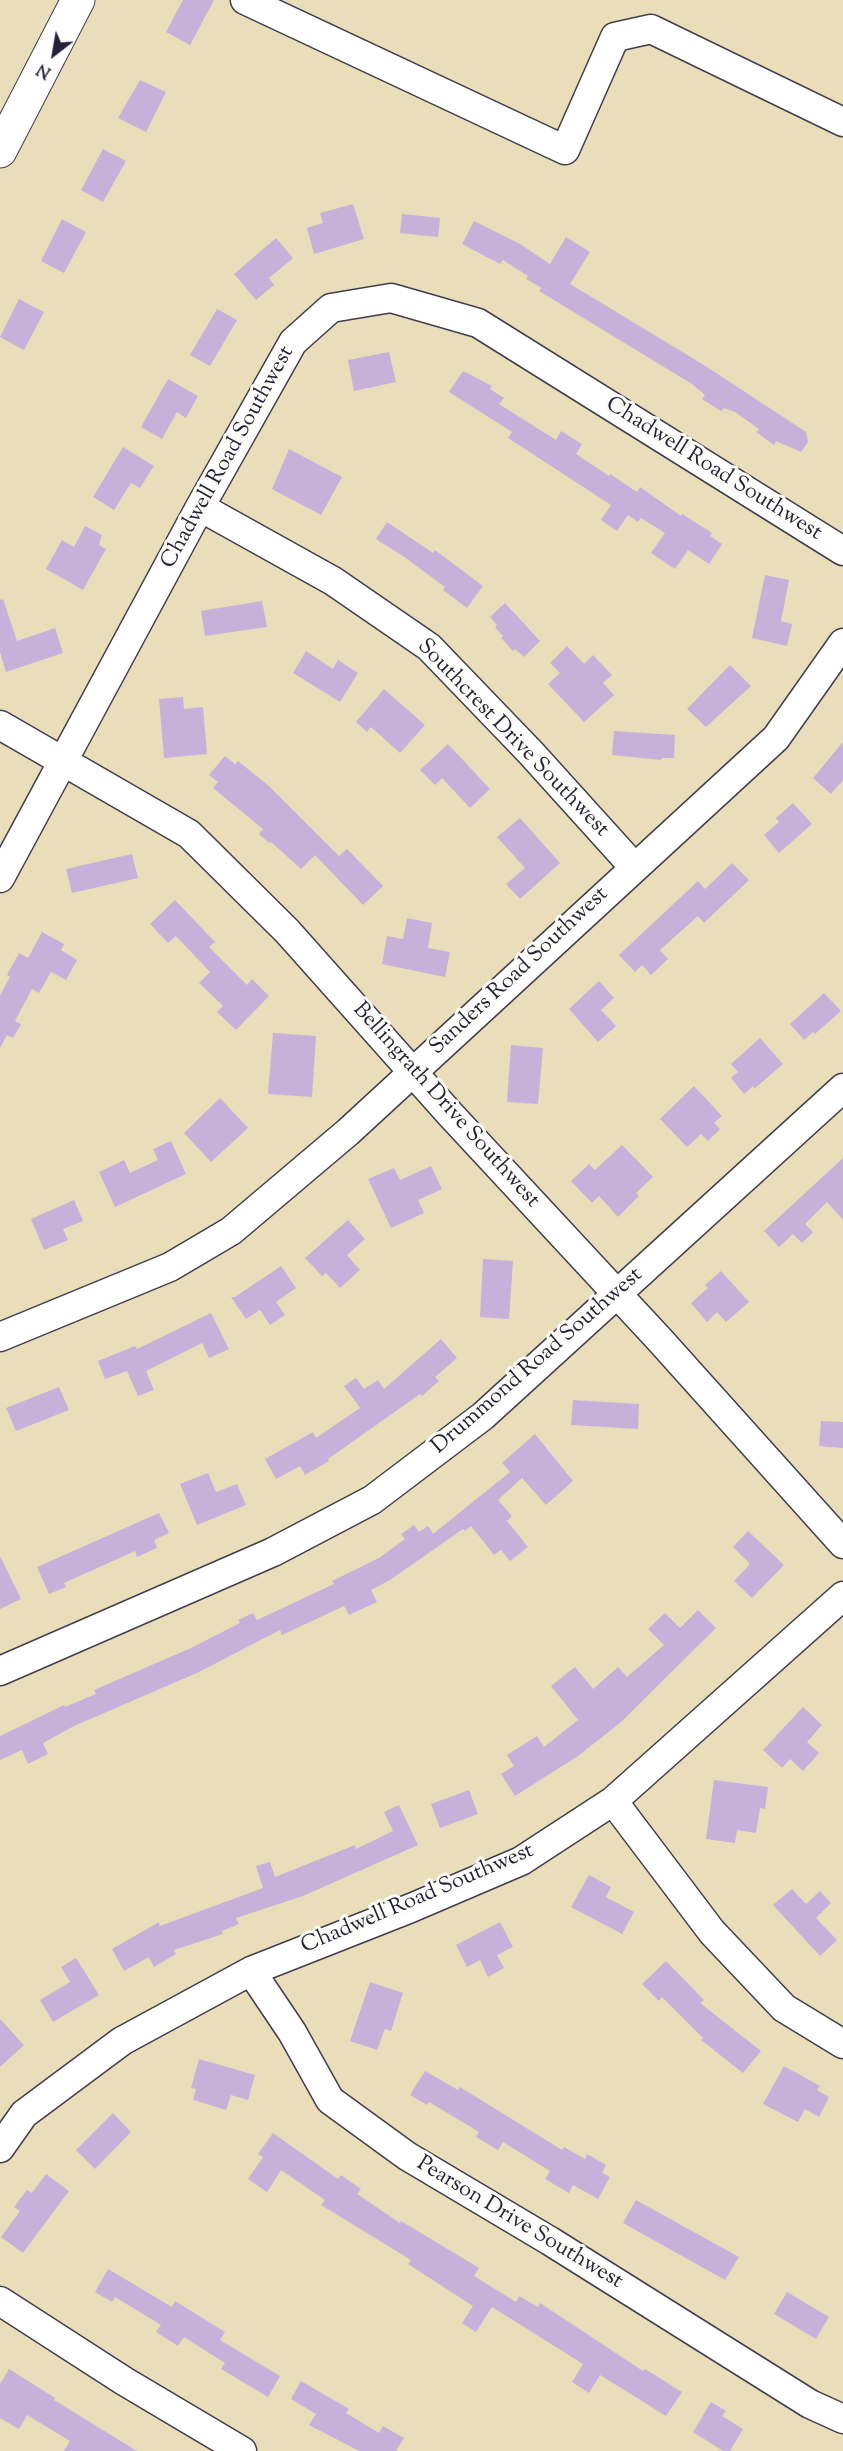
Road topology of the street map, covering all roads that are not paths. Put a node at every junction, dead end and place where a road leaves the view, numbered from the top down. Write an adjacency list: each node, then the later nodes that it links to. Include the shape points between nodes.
1 (78, 0): 4 (main road)
2 (245, 0): 3 (street, via 565,150 615,37 651,29)
3 (843, 122)
4 (0, 151)
5 (200, 507): 6 (street, Chadwell Road Southwest, via 293,342 331,308 392,298 478,323); 9 (street, Chadwell Road Southwest); 10 (street, Southcrest Drive Southwest, via 333,581 429,647)
6 (843, 551)
7 (843, 643): 10 (street, Sanders Road Southwest, via 776,738)
8 (0, 725): 9 (street, Bellingrath Drive Southwest)
9 (64, 760): 11 (street, Chadwell Road Southwest); 12 (street, Bellingrath Drive Southwest, via 189,834 287,932)
10 (634, 867): 12 (street, Sanders Road Southwest)
11 (0, 878)
12 (412, 1072): 14 (street, Bellingrath Drive Southwest); 15 (street, Sanders Road Southwest, via 231,1231 170,1267)
13 (843, 1088): 14 (street, Drummond Road Southwest)
14 (618, 1294): 16 (street, Bellingrath Drive Southwest); 18 (street, Drummond Road Southwest, via 483,1416 372,1500 273,1552)
15 (0, 1337)
16 (843, 1544)
17 (843, 1596): 19 (street, Chadwell Road Southwest)
18 (0, 1671)
19 (613, 1801): 20 (street, Chadwell Road Southwest, via 521,1861); 21 (street, via 712,1932 784,2008)
20 (251, 1971): 22 (street, Chadwell Road Southwest, via 122,2041 24,2114); 24 (street, Pearson Drive Southwest, via 292,2032 330,2100 407,2156 810,2404)
21 (843, 2044)
22 (0, 2148)
23 (0, 2301): 25 (street)
24 (843, 2420)
25 (242, 2451)

